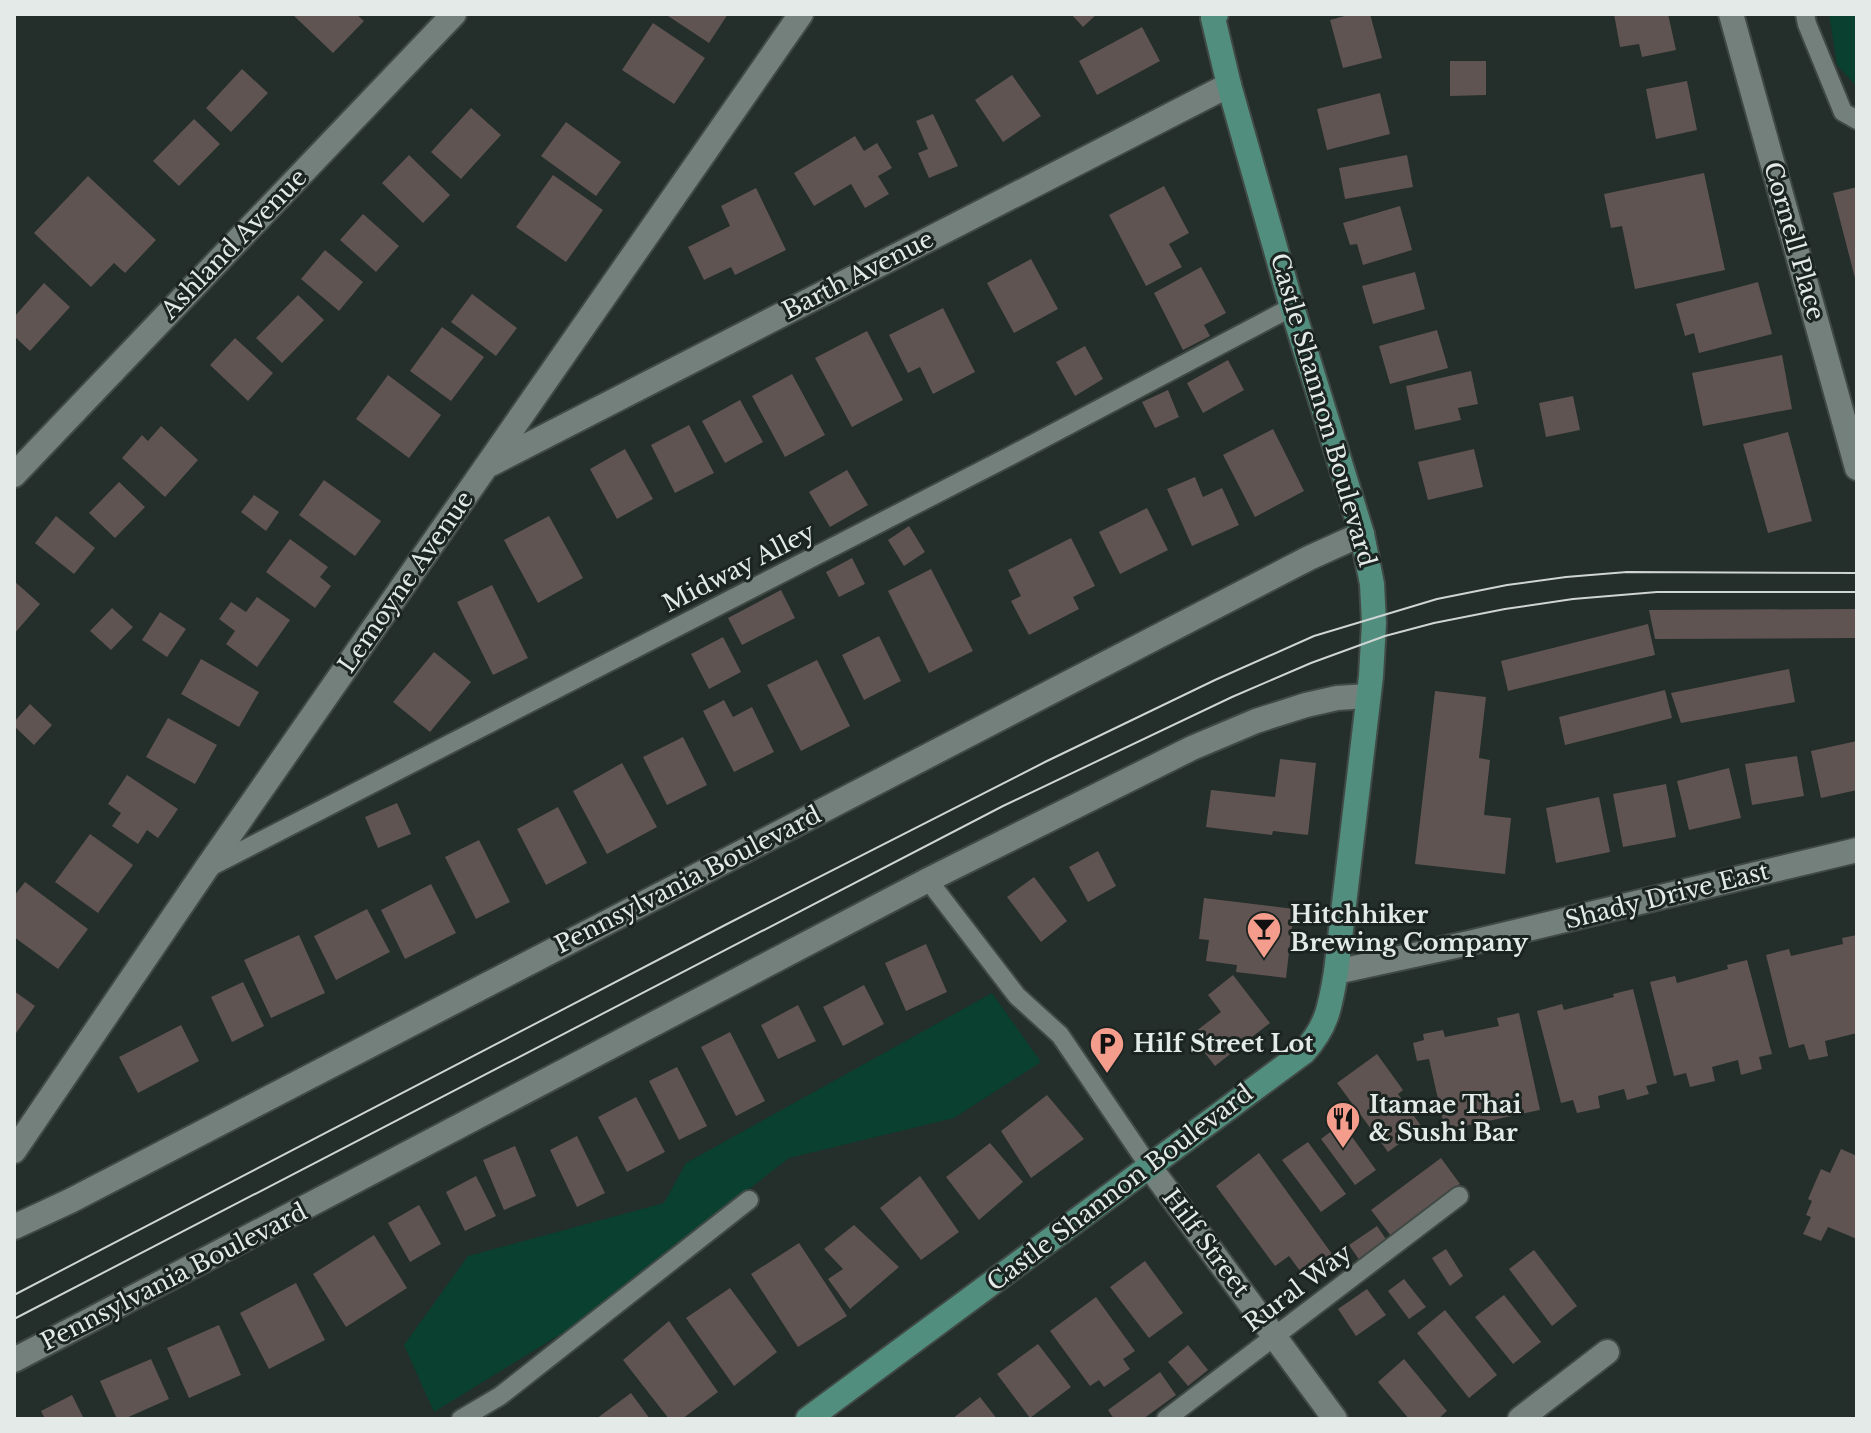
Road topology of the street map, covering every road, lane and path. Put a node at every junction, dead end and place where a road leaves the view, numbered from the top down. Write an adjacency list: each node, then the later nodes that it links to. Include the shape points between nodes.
1 (454, 14): 12 (street, Ashland Avenue)
2 (801, 14): 10 (street, Lemoyne Avenue)
3 (1731, 14): 9 (street, Cornell Place)
4 (1805, 14): 7 (lane, via 1843,112)
5 (1214, 15): 6 (street, Castle Shannon Boulevard)
6 (1229, 85): 8 (street, Castle Shannon Boulevard); 10 (street, Barth Avenue)
7 (1857, 120)
8 (1292, 307): 13 (street, Castle Shannon Boulevard); 16 (lane, Midway Alley)
9 (1851, 424): 11 (street, Cornell Place)
10 (487, 467): 16 (street, Lemoyne Avenue)
11 (1857, 468)
12 (14, 475)
13 (1362, 534): 14 (street, Castle Shannon Boulevard, via 1374,623); 23 (street, Pennsylvania Boulevard)
14 (1368, 696): 17 (street, Pennsylvania Boulevard, via 1337,698 1256,721); 18 (street, Castle Shannon Boulevard)
15 (1857, 850): 18 (street, Shady Drive East)
16 (206, 869): 19 (street, Lemoyne Avenue)
17 (928, 880): 20 (lane, Hilf Street, via 1017,996 1060,1035); 26 (street, Pennsylvania Boulevard)
18 (1336, 972): 20 (street, Castle Shannon Boulevard, via 1327,1020 1304,1052)
19 (14, 1151)
20 (1149, 1166): 24 (street, Hilf Street); 28 (street, Castle Shannon Boulevard)
21 (1459, 1196): 24 (lane, Rural Way)
22 (749, 1200): 27 (lane, via 500,1396)
23 (14, 1227)
24 (1275, 1336): 29 (lane, Rural Way); 30 (street, Hilf Street)
25 (1607, 1352): 31 (street)
26 (14, 1360)
27 (461, 1419)
28 (808, 1419)
29 (1166, 1419)
30 (1335, 1419)
31 (1520, 1419)

